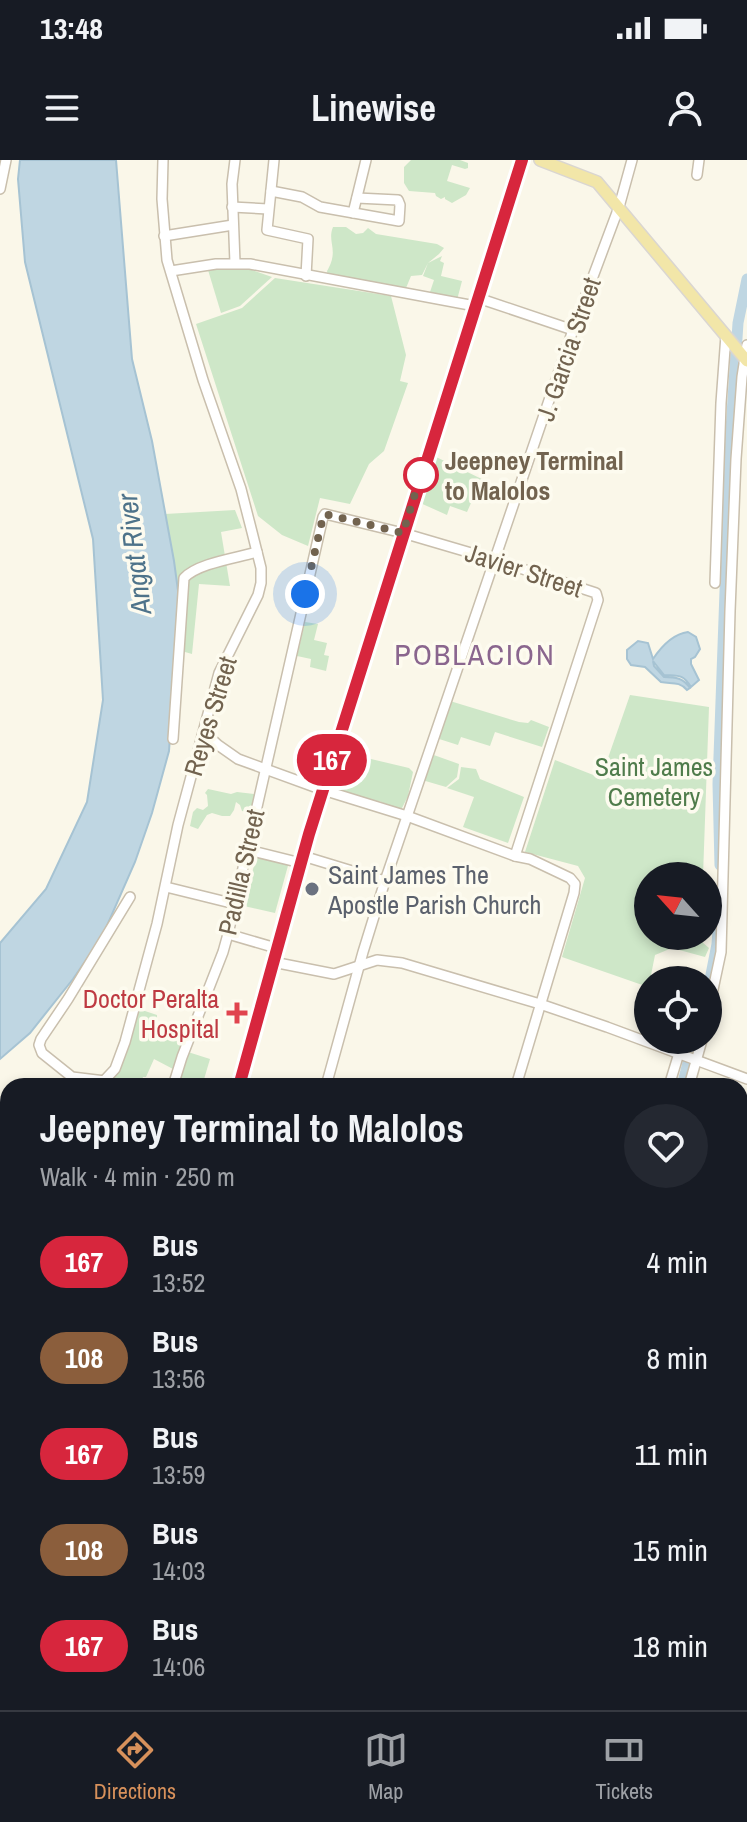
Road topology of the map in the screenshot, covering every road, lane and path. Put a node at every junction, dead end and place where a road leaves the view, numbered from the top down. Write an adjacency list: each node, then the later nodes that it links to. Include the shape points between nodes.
1 (6, 160): 11 (street)
2 (163, 160): 19 (street, Reyes Street)
3 (235, 160): 14 (street)
4 (274, 160): 12 (street)
5 (366, 160): 13 (street)
6 (522, 160): 23 (main road)
7 (540, 160): 15 (main road, via 597,182)
8 (632, 160): 15 (street, J. Garcia Street)
9 (699, 160): 10 (street)
10 (697, 175)
11 (0, 189)
12 (271, 191): 16 (street); 17 (street)
13 (357, 198): 17 (street); 17 (street, via 398,200 399,221)
14 (232, 207): 16 (street); 18 (street)
15 (619, 207): 24 (street, J. Garcia Street); 25 (main road)
16 (268, 209): 22 (street, via 267,230 308,239)
17 (353, 213)
18 (233, 225): 19 (street); 20 (street)
19 (164, 236): 21 (street, Reyes Street)
20 (235, 263): 21 (street); 22 (street)
21 (171, 271): 29 (street, Reyes Street)
22 (306, 276): 23 (street)
23 (476, 302): 24 (street); 28 (main road)
24 (573, 330): 30 (street, J. Garcia Street)
25 (727, 337): 26 (main road); 31 (street)
26 (745, 355): 50 (street, via 733,532)
27 (325, 514): 28 (street, Javier Street); 34 (street, Padilla Street)
28 (403, 533): 30 (street, Javier Street); 35 (main road)
29 (257, 552): 32 (street, Reyes Street, via 258,595 224,660); 33 (street, via 197,568 184,578)
30 (495, 560): 36 (street, J. Garcia Street); 38 (street, Javier Street, via 596,593 598,600)
31 (715, 583)
32 (204, 732): 34 (street, via 238,759); 41 (street, Reyes Street)
33 (173, 739)
34 (265, 769): 35 (street); 37 (street, Padilla Street)
35 (323, 790): 36 (street); 39 (main road)
36 (407, 816): 38 (street); 40 (street, J. Garcia Street)
37 (248, 850): 39 (street); 43 (street, Padilla Street)
38 (515, 856): 51 (street, via 575,884)
39 (302, 860): 40 (street); 45 (main road)
40 (385, 881): 46 (street, J. Garcia Street)
41 (166, 887): 43 (street); 56 (street, Reyes Street, via 125,1042)
42 (130, 897): 55 (street, via 39,1045 42,1053)
43 (235, 904): 44 (street, Padilla Street)
44 (228, 934): 45 (street); 57 (street, Padilla Street)
45 (276, 948): 48 (main road)
46 (363, 952): 47 (street); 49 (street, J. Garcia Street)
47 (377, 960): 49 (street); 51 (street)
48 (273, 962): 49 (street, via 334,974); 58 (main road)
49 (359, 965): 59 (street, J. Garcia Street)
50 (718, 966)
51 (540, 1004): 54 (street); 60 (street)
52 (688, 1054): 54 (street)
53 (692, 1054): 54 (street)
54 (689, 1058): 61 (street); 62 (street); 63 (street)
55 (76, 1078)
56 (107, 1078)
57 (175, 1078)
58 (241, 1078)
59 (328, 1078)
60 (518, 1078)
61 (675, 1078)
62 (689, 1078)
63 (744, 1078)
64 (238, 1710): 65 (street)
65 (245, 1710)

